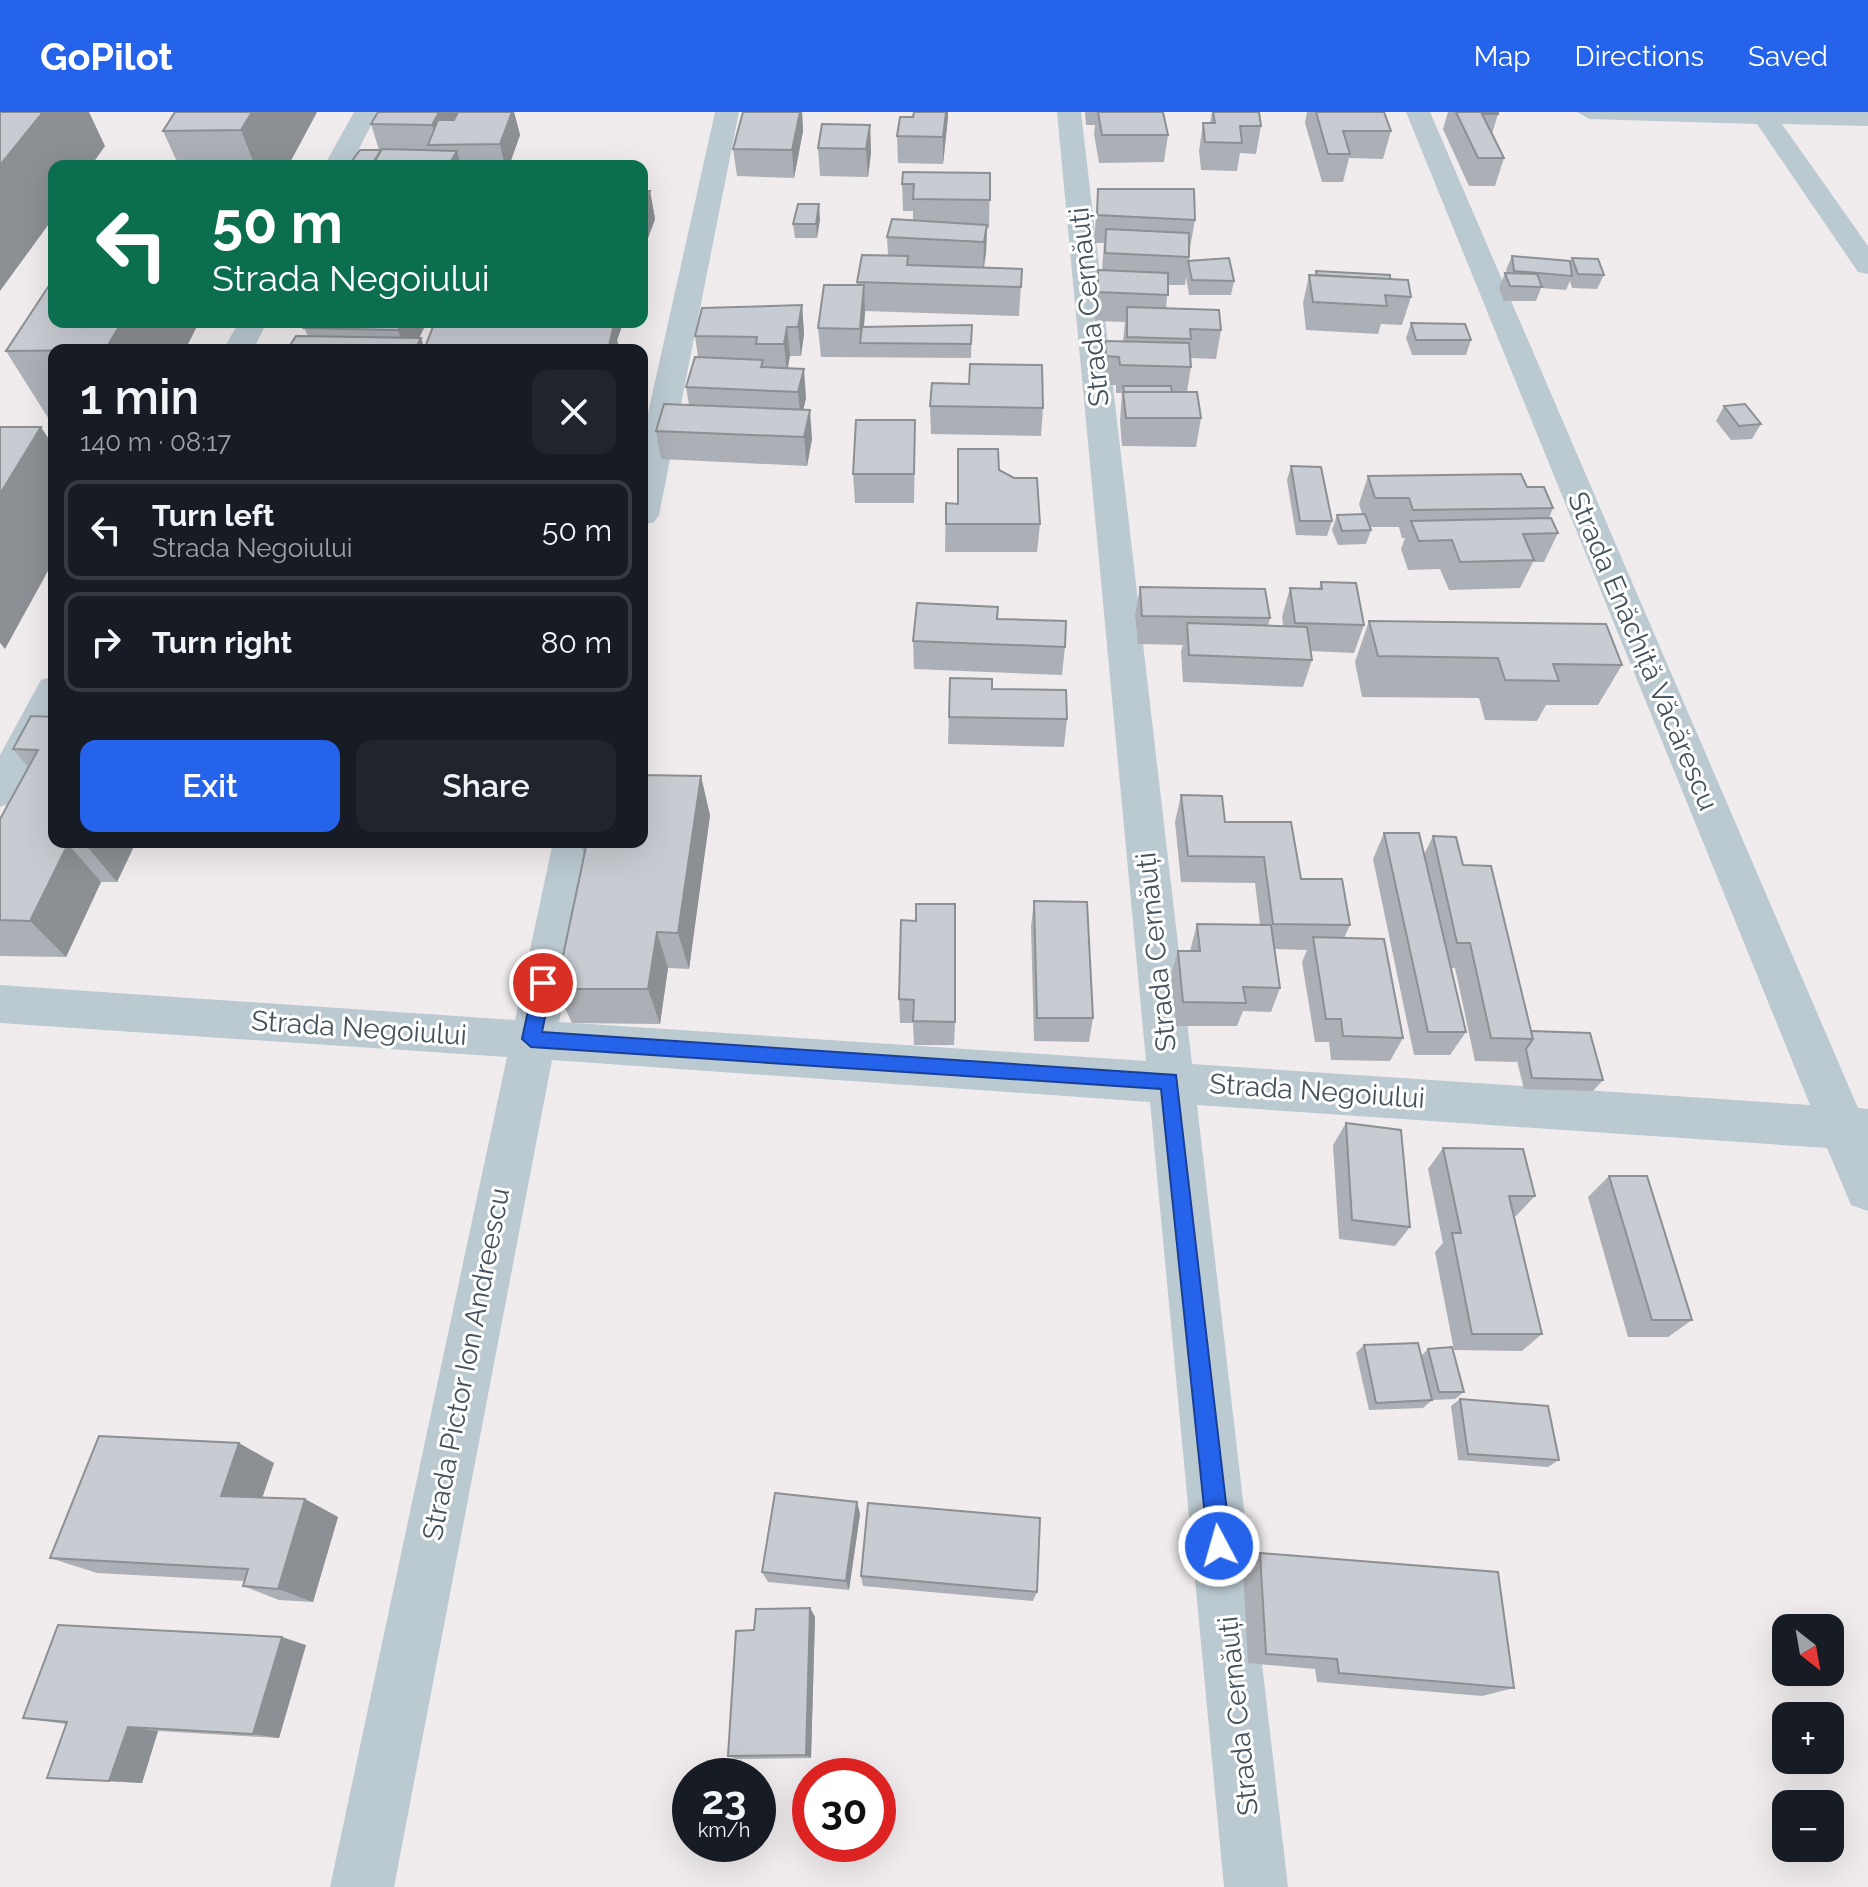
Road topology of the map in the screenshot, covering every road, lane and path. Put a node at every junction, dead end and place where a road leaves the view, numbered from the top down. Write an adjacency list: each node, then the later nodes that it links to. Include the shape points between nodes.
1 (366, 112): 8 (street)
2 (727, 112): 10 (street)
3 (1069, 112): 17 (street, Strada Cernăuți)
4 (1418, 112): 18 (street, Strada Enăchiță Văcărescu)
5 (1589, 112): 6 (street)
6 (1762, 114): 7 (street); 9 (street)
7 (1868, 119)
8 (340, 160)
9 (1868, 266)
10 (648, 487)
11 (48, 697): 12 (street)
12 (13, 742): 13 (street)
13 (0, 792)
14 (572, 848): 16 (street, Strada Pictor Ion Andreescu)
15 (0, 1004): 16 (street, Strada Negoiului)
16 (531, 1039): 17 (street, Strada Negoiului); 20 (street, Strada Pictor Ion Andreescu)
17 (1170, 1081): 18 (street, Strada Negoiului); 21 (street, Strada Cernăuți)
18 (1855, 1130): 19 (street, Strada Enăchiță Văcărescu)
19 (1868, 1189)
20 (362, 1887)
21 (1256, 1887)

